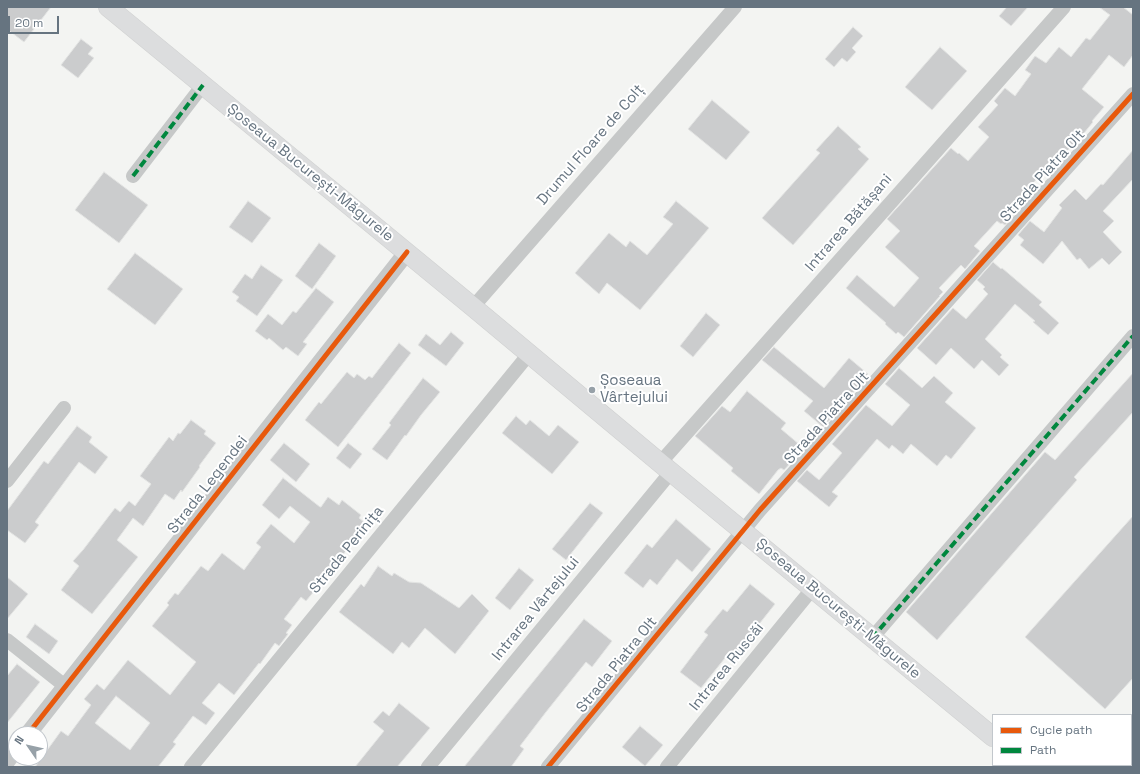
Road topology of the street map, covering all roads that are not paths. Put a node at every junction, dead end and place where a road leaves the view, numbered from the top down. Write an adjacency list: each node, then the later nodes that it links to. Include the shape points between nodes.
1 (108, 7): 4 (main road, Șoseaua București-Măgurele)
2 (735, 7): 8 (street, Drumul Floare de Colț)
3 (1064, 7): 12 (street, Intrarea Bătășani)
4 (203, 85): 6 (street); 7 (main road, Șoseaua București-Măgurele)
5 (1133, 94): 14 (street, Strada Piatra Olt)
6 (133, 176)
7 (407, 252): 8 (main road, Șoseaua București-Măgurele); 18 (street, Strada Legendei)
8 (474, 307): 10 (main road, Șoseaua București-Măgurele)
9 (1133, 336): 16 (street)
10 (529, 354): 12 (main road, Șoseaua București-Măgurele); 21 (street, Strada Perinița)
11 (64, 408): 13 (street)
12 (666, 467): 14 (main road, Șoseaua București-Măgurele); 22 (street, Intrarea Vârtejului)
13 (7, 481)
14 (743, 530): 15 (main road, Șoseaua București-Măgurele); 23 (street, Strada Piatra Olt)
15 (813, 588): 16 (main road, Șoseaua București-Măgurele); 24 (street, Intrarea Ruscăi)
16 (872, 638): 20 (main road, Șoseaua București-Măgurele)
17 (7, 640): 18 (street)
18 (65, 686): 19 (street, Strada Legendei)
19 (34, 726)
20 (992, 736)
21 (191, 767)
22 (428, 767)
23 (548, 767)
24 (667, 767)

